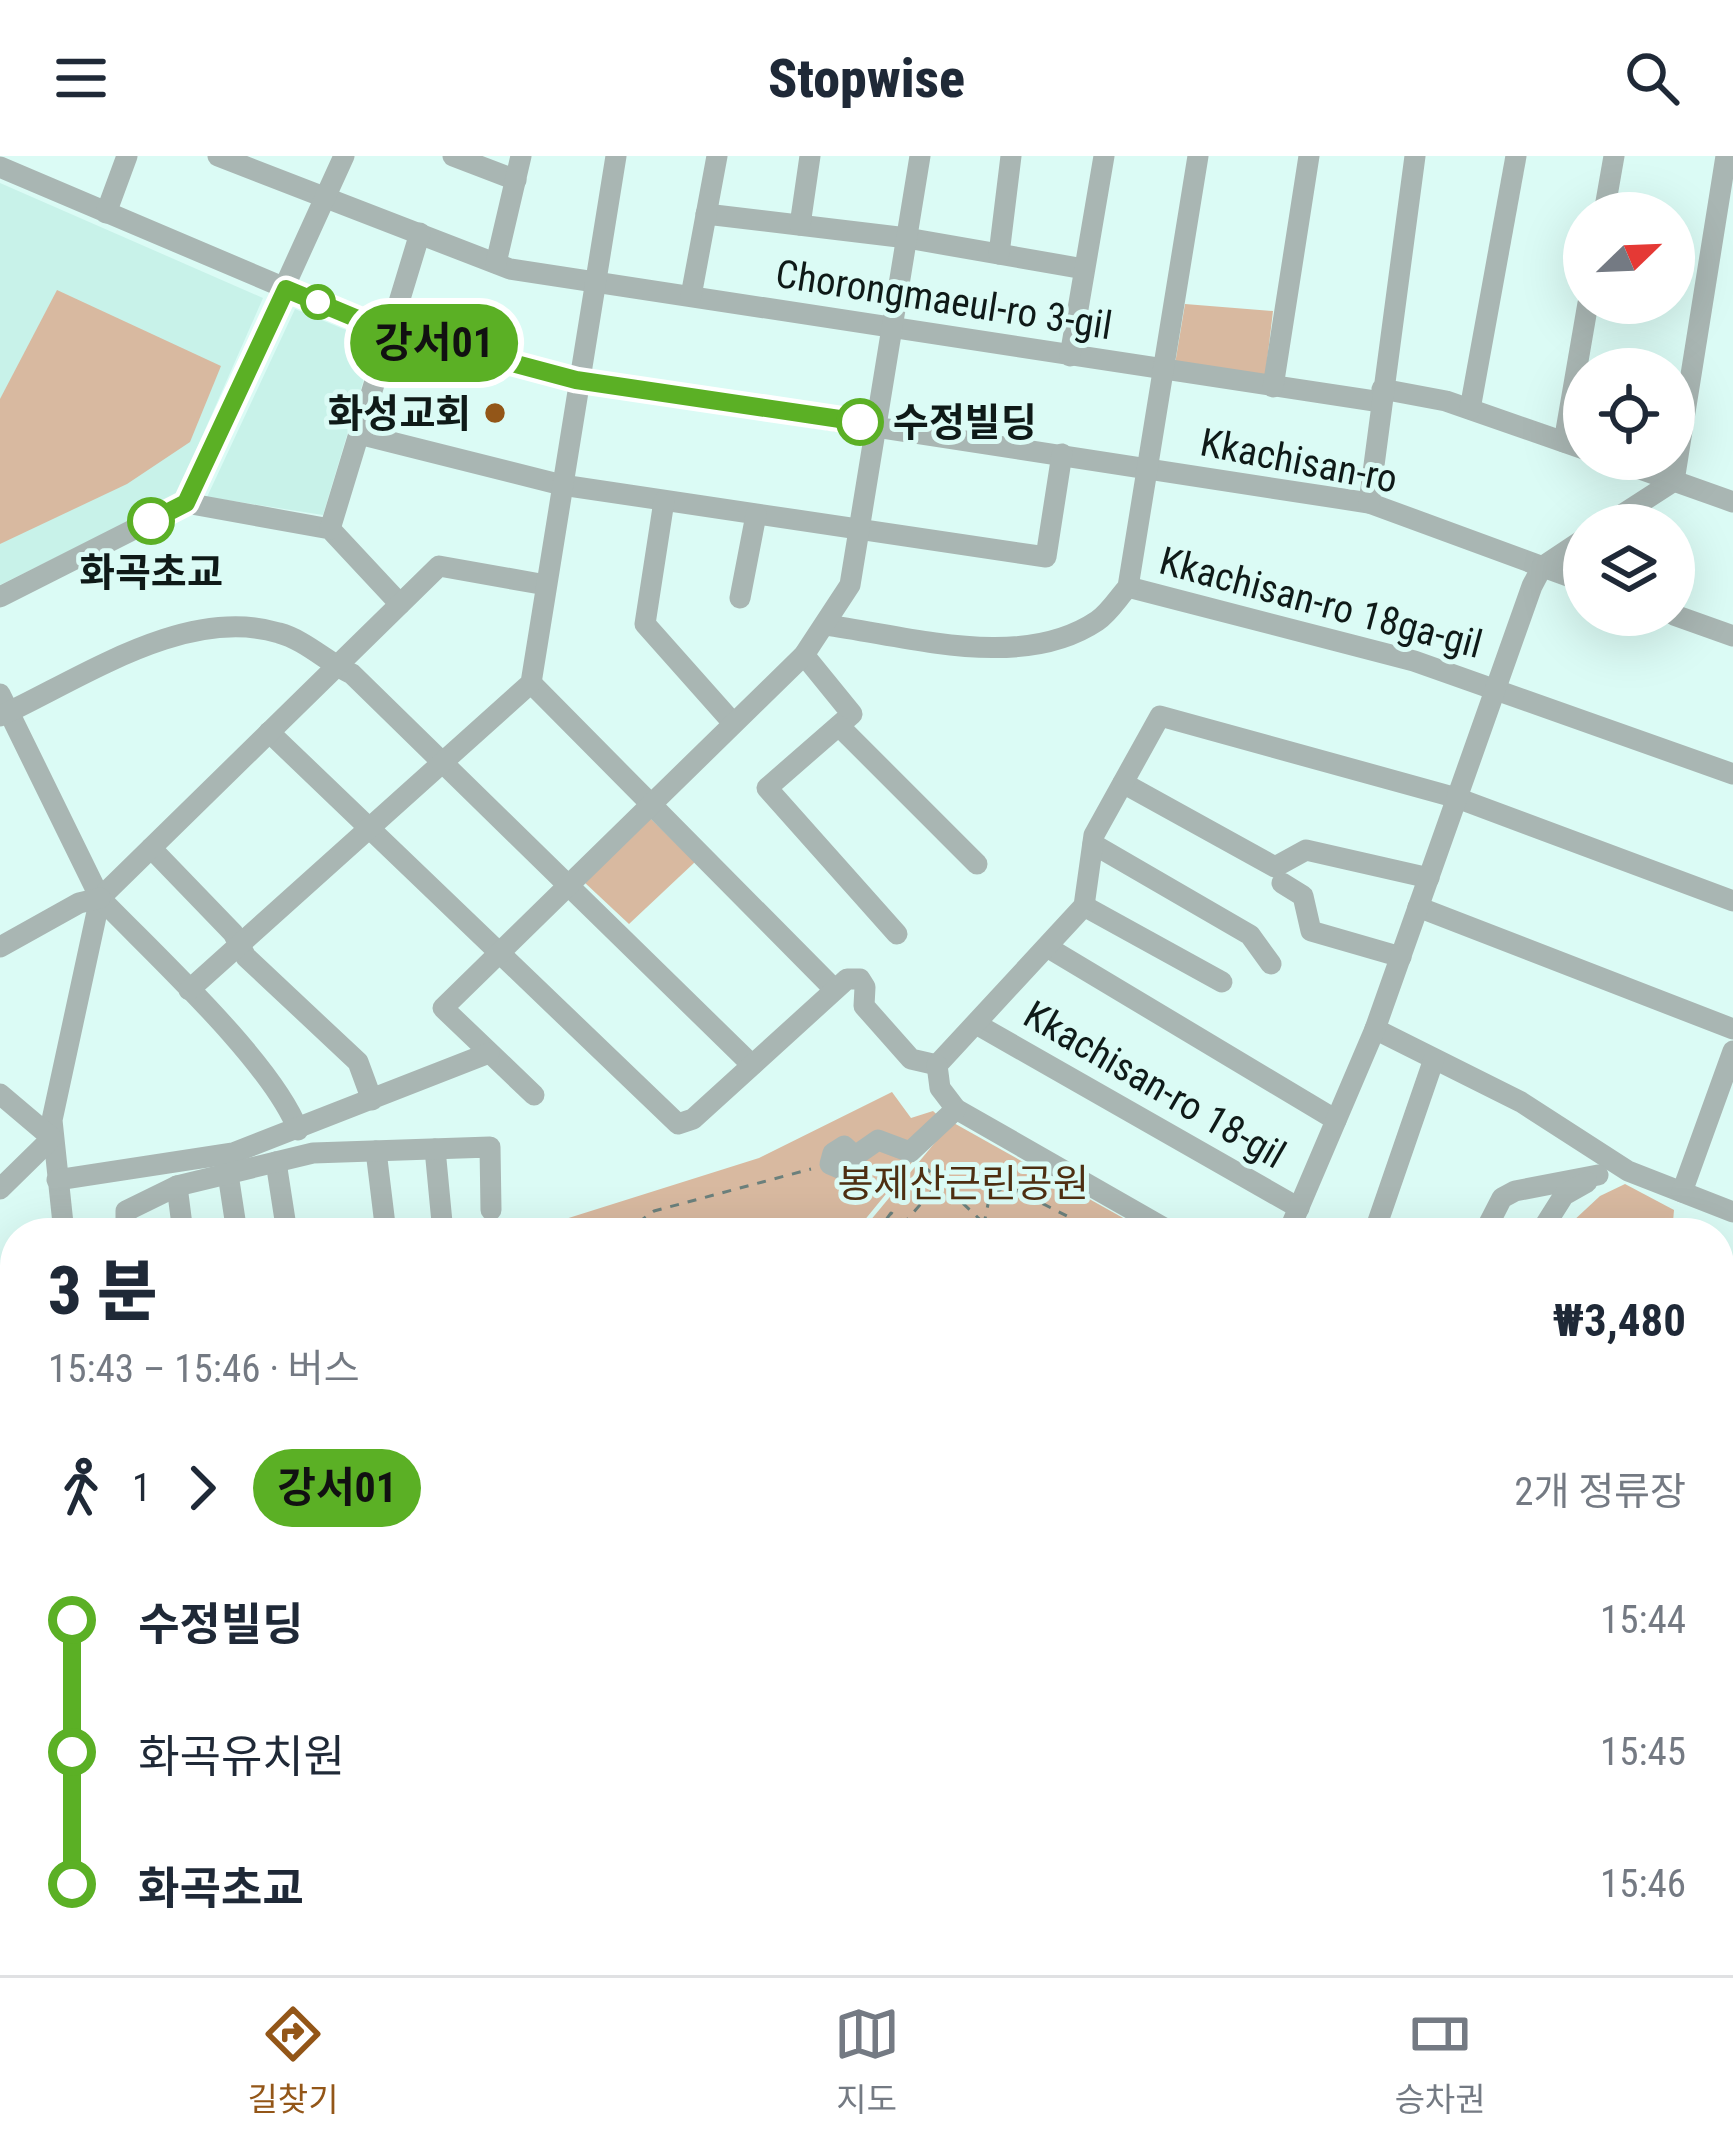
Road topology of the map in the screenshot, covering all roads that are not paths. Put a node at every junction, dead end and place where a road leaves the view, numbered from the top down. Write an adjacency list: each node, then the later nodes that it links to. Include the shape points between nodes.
1 (4, 156): 19 (street)
2 (127, 156): 23 (street)
3 (344, 156): 22 (street)
4 (453, 156): 20 (street)
5 (521, 156): 20 (street)
6 (616, 156): 31 (street)
7 (717, 156): 24 (street)
8 (811, 156): 25 (street)
9 (920, 156): 27 (street)
10 (1011, 156): 28 (street)
11 (1104, 156): 30 (street)
12 (1198, 156): 37 (street)
13 (1309, 156): 39 (street)
14 (1415, 156): 40 (street)
15 (1516, 156): 41 (street)
16 (1614, 156): 21 (street)
17 (1726, 156): 47 (street)
18 (227, 158): 22 (street, Chorongmaeul-ro 3-gil)
19 (0, 166): 23 (street, Kkachisan-ro)
20 (516, 180): 29 (street)
21 (1608, 192)
22 (326, 197): 26 (street, Chorongmaeul-ro 3-gil); 32 (street)
23 (106, 212): 32 (street, Kkachisan-ro)
24 (706, 214): 25 (street); 33 (street)
25 (800, 225): 27 (street)
26 (420, 233): 29 (street, Chorongmaeul-ro 3-gil); 35 (street)
27 (907, 238): 28 (street); 34 (street)
28 (999, 254): 30 (street)
29 (496, 263): 31 (street, Chorongmaeul-ro 3-gil)
30 (1084, 269): 36 (street)
31 (593, 282): 33 (street, Chorongmaeul-ro 3-gil); 38 (street)
32 (286, 289): 35 (street, Kkachisan-ro); 51 (street)
33 (691, 296): 34 (street, Chorongmaeul-ro 3-gil)
34 (892, 327): 36 (street, Chorongmaeul-ro 3-gil); 42 (street)
35 (391, 331): 38 (street, Kkachisan-ro); 43 (street)
36 (1070, 356): 37 (street, Chorongmaeul-ro 3-gil)
37 (1163, 370): 39 (street, Chorongmaeul-ro 3-gil); 46 (street)
38 (576, 380): 42 (street, Kkachisan-ro); 48 (street)
39 (1273, 387): 40 (street, Chorongmaeul-ro 3-gil)
40 (1382, 396): 41 (street, Chorongmaeul-ro 3-gil); 52 (street)
41 (1471, 409): 44 (street, Chorongmaeul-ro 3-gil)
42 (879, 425): 45 (street, Kkachisan-ro); 56 (street)
43 (358, 434): 48 (street); 55 (street)
44 (1563, 442)
45 (1062, 454): 46 (street, Kkachisan-ro); 56 (street, via 1046,556)
46 (1147, 470): 52 (street, Kkachisan-ro); 61 (street)
47 (1674, 481): 50 (street); 53 (street)
48 (562, 485): 49 (street); 60 (street)
49 (664, 501): 54 (street); 73 (street, via 645,624)
50 (1733, 502)
51 (186, 503): 55 (street); 62 (street)
52 (1370, 503): 58 (street, Kkachisan-ro)
53 (1638, 504)
54 (756, 515): 56 (street); 63 (street)
55 (330, 529): 64 (street)
56 (860, 531): 66 (street, via 850,585)
57 (1563, 553): 58 (street)
58 (1542, 567): 59 (street, Kkachisan-ro); 71 (street, Kkachisan-ro 18-gil)
59 (1563, 574)
60 (546, 585): 64 (street, via 439,566); 70 (street)
61 (1128, 587): 66 (street, via 1102,619 1032,644 990,647); 71 (street, Kkachisan-ro 18ga-gil)
62 (0, 597)
63 (740, 598)
64 (400, 604): 69 (street)
65 (1695, 622): 67 (street)
66 (826, 625): 68 (street)
67 (1733, 636)
68 (804, 655): 73 (street); 74 (street, via 851,714)
69 (336, 666): 72 (street, via 286,634 244,624 209,627); 75 (street); 76 (street)
70 (531, 682): 76 (street); 80 (street)
71 (1496, 688): 77 (street); 79 (street, Kkachisan-ro 18-gil)
72 (3, 707): 88 (street)
73 (733, 723): 80 (street)
74 (839, 726): 84 (street); 92 (street, via 767,788)
75 (269, 732): 81 (street); 83 (street)
76 (442, 763): 81 (street); 86 (street)
77 (1733, 774)
78 (1123, 783): 79 (street, via 1160,716); 82 (street); 85 (street, via 1276,868 1306,850)
79 (1457, 798): 85 (street, Kkachisan-ro 18-gil); 89 (street)
80 (650, 803): 86 (street); 100 (street)
81 (368, 829): 93 (street); 96 (street)
82 (1093, 844): 90 (street); 98 (street, via 1250,935)
83 (152, 848): 88 (street); 93 (street)
84 (977, 864)
85 (1429, 878): 91 (street, Kkachisan-ro 18-gil)
86 (566, 883): 96 (street); 108 (street)
87 (1282, 883): 97 (street, via 1303,896 1311,931)
88 (100, 898): 94 (street); 101 (street); 116 (street)
89 (1733, 901)
90 (1084, 907): 95 (street); 99 (street)
91 (1418, 907): 97 (street, Kkachisan-ro 18-gil); 104 (street)
92 (897, 934)
93 (238, 946): 101 (street); 112 (street, via 358,1062)
94 (0, 947)
95 (1047, 947): 102 (street); 114 (street, Kkachisan-ro 18-gil)
96 (498, 952): 105 (street, via 443,1008); 108 (street, via 678,1124)
97 (1401, 957): 103 (street, Kkachisan-ro 18-gil)
98 (1271, 964)
99 (1222, 982)
100 (834, 988): 108 (street); 109 (street, via 860,979 864,1006 910,1058)
101 (189, 989): 115 (street, via 288,1105)
102 (976, 1024): 109 (street); 128 (street, Kkachisan-ro 18-gil)
103 (1375, 1029): 107 (street); 114 (street, Kkachisan-ro 18-gil)
104 (1733, 1029)
105 (489, 1053): 111 (street); 112 (street)
106 (1732, 1055): 127 (street)
107 (1434, 1059): 121 (street, via 1521,1102); 140 (street)
108 (752, 1065)
109 (937, 1065): 113 (street, via 940,1088)
110 (0, 1094): 116 (street)
111 (534, 1095)
112 (372, 1100): 115 (street)
113 (956, 1109): 120 (street, via 910,1152 878,1140 855,1156 844,1146); 138 (street)
114 (1336, 1120): 128 (street, Kkachisan-ro 18-gil)
115 (298, 1130): 124 (street, via 233,1153)
116 (52, 1138): 124 (street); 126 (street)
117 (435, 1149): 118 (street); 129 (street, via 490,1147); 137 (street)
118 (376, 1151): 119 (street); 136 (street)
119 (276, 1162): 122 (street); 135 (street)
120 (830, 1164)
121 (1620, 1166): 123 (street); 127 (street)
122 (228, 1174): 125 (street); 134 (street)
123 (1598, 1175): 141 (street, via 1515,1191); 142 (street, via 1564,1196)
124 (57, 1180): 131 (street)
125 (177, 1186): 132 (street, via 130,1206); 133 (street)
126 (0, 1189)
127 (1682, 1192): 130 (street)
128 (1299, 1208): 139 (street, Kkachisan-ro 18-gil)
129 (491, 1210)
130 (1733, 1212)
131 (62, 1218)
132 (128, 1218)
133 (181, 1218)
134 (235, 1218)
135 (285, 1218)
136 (384, 1218)
137 (441, 1218)
138 (1147, 1218)
139 (1295, 1218)
140 (1379, 1218)
141 (1492, 1218)
142 (1550, 1218)

